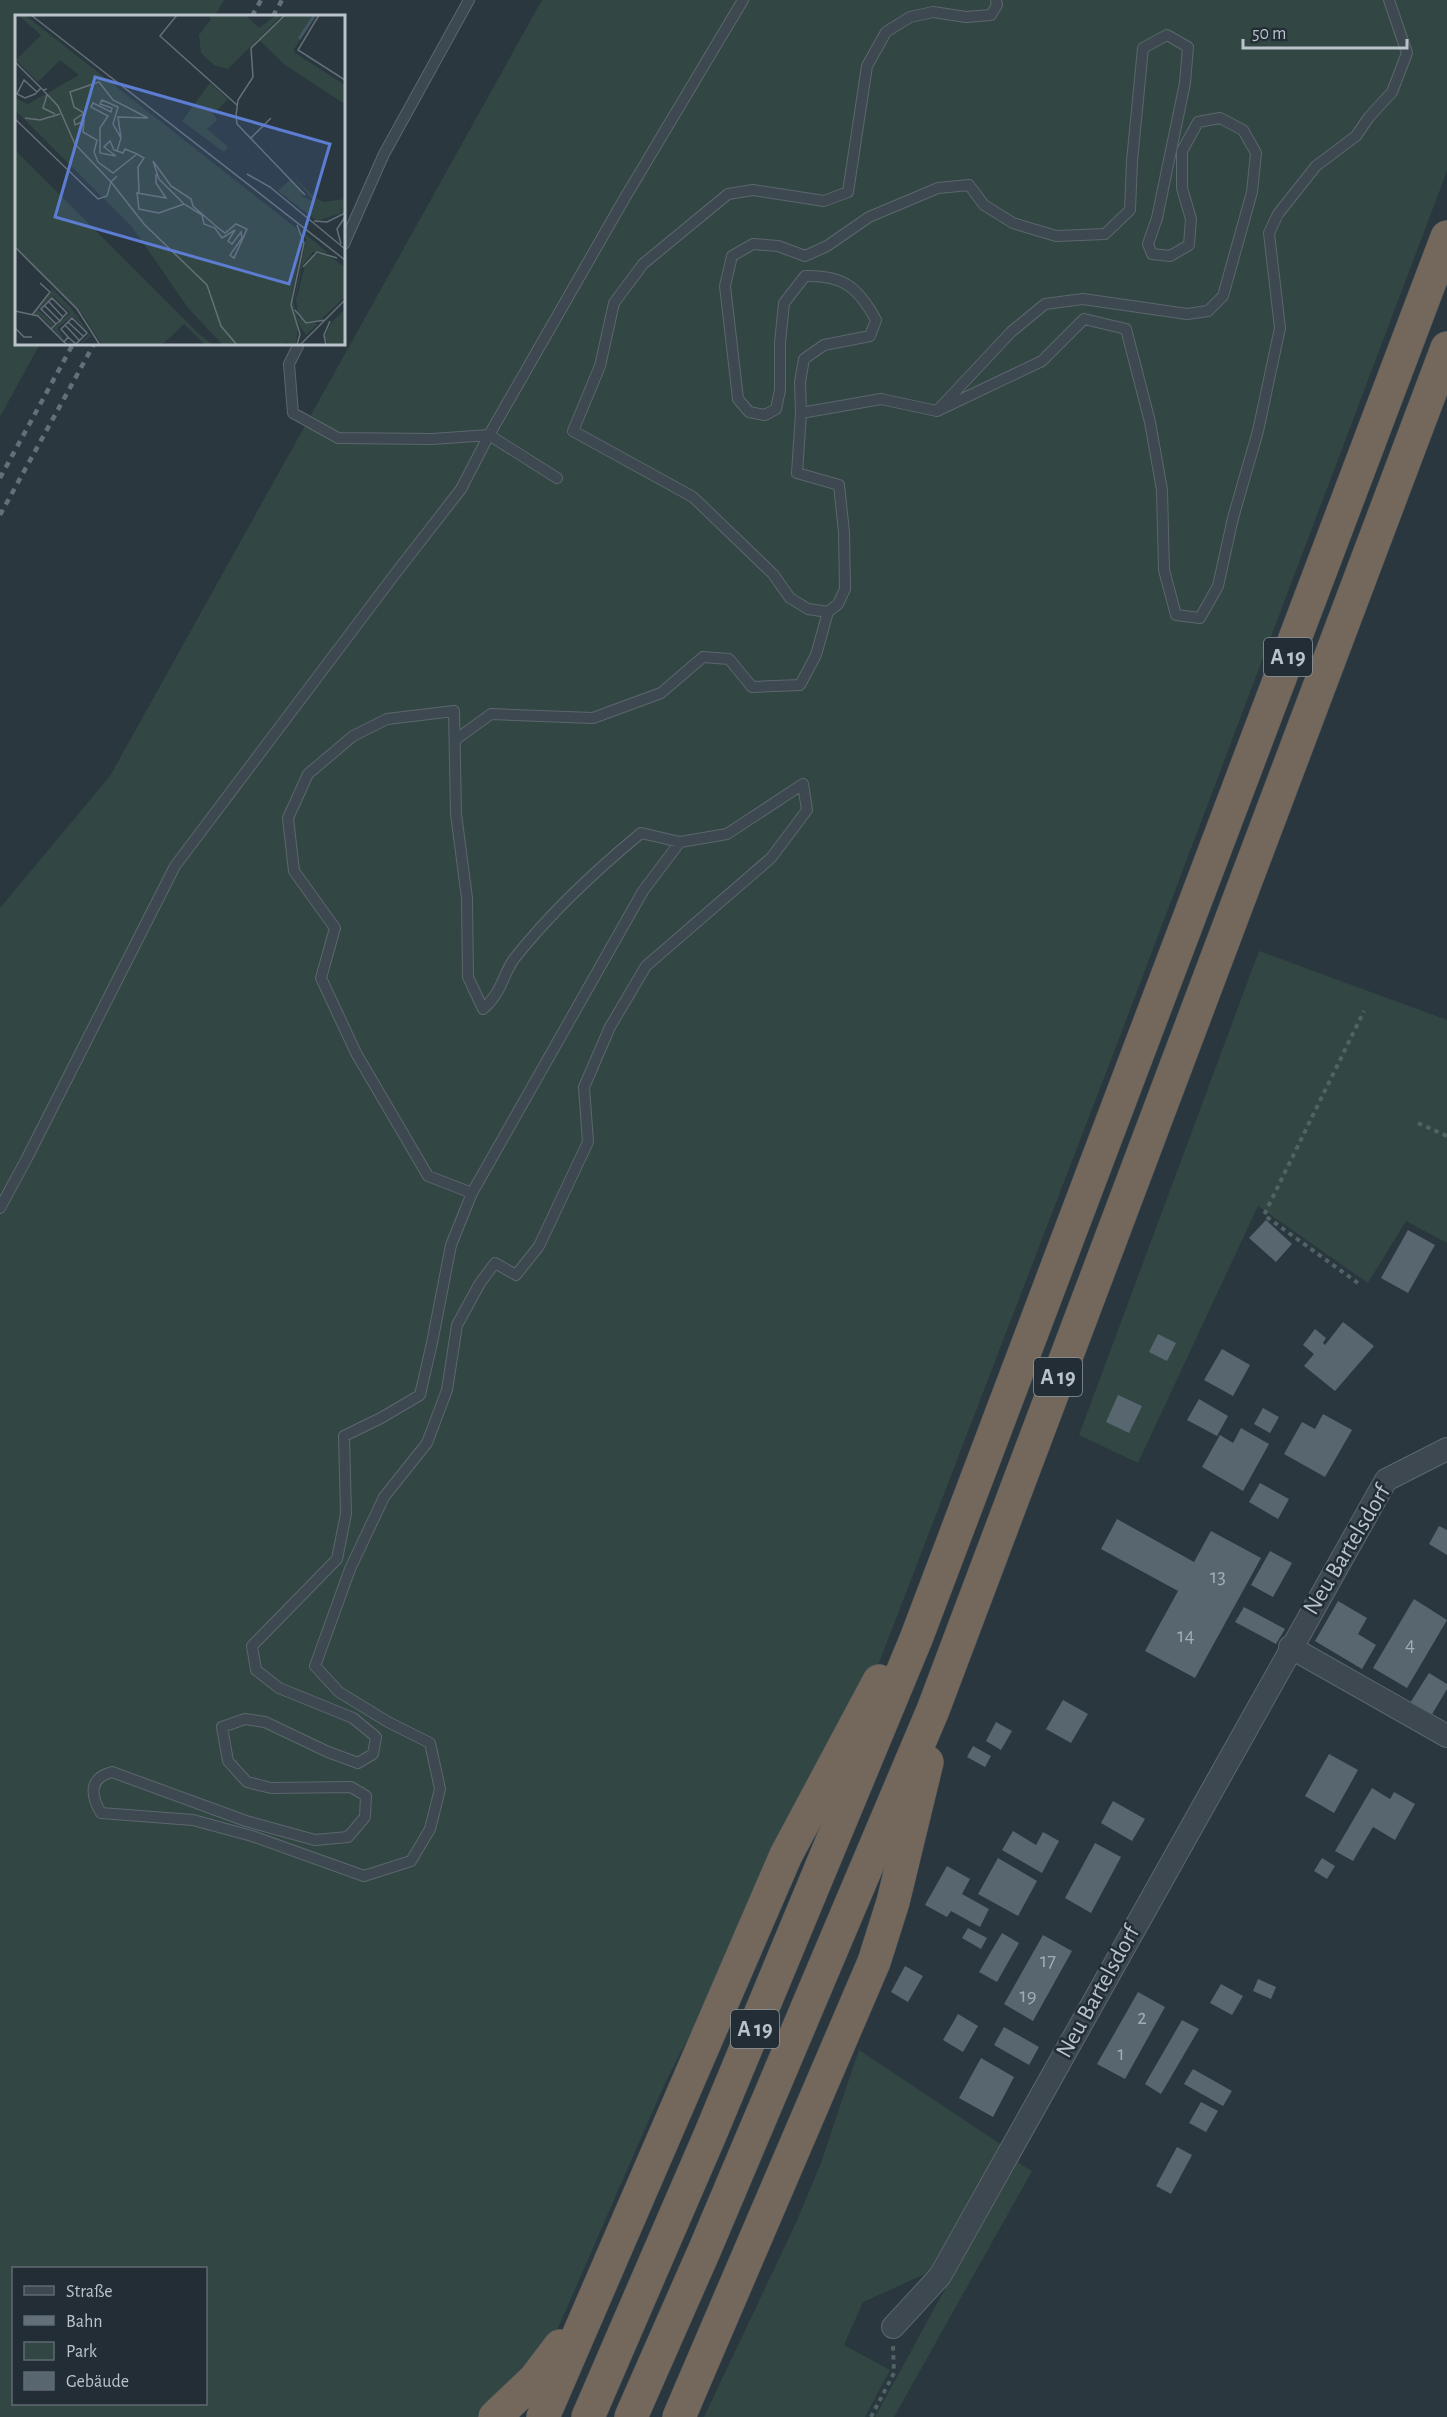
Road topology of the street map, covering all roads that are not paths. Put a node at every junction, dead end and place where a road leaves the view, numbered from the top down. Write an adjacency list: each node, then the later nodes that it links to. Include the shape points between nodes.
1 (469, 0): 6 (lane, via 384,154)
2 (743, 0): 11 (lane)
3 (996, 0): 13 (lane, via 991,15 966,17 933,12 910,16 886,32 867,66 848,192 824,201 753,190 728,194 643,264 614,303 600,366 573,431 693,497 773,574 790,598 808,609)
4 (1389, 0): 9 (lane, via 1407,52 1392,92 1356,136 1316,166 1278,214 1269,233 1280,328 1218,586 1200,618 1176,615 1164,570 1162,490 1150,422 1126,329 1084,319 1042,361)
5 (1447, 237): 19 (highway, A 19)
6 (345, 242)
7 (298, 345): 11 (lane, via 290,364 293,413 338,438 432,440)
8 (1447, 348): 21 (highway, A 19)
9 (937, 411): 10 (lane, via 881,399); 10 (lane, via 1011,332 1045,304 1083,299 1187,314 1208,311 1223,296 1252,192 1256,153 1243,130 1220,118 1198,122 1182,151 1182,188 1191,219 1189,245 1170,256 1152,254 1148,244 1185,83 1188,46 1167,35 1143,48 1130,210 1105,234 1056,237 1013,223 984,205 969,185 938,188 869,217 805,256 778,246 753,244 732,255 726,297 738,399 749,412 765,416 776,409 784,303 805,276 843,282 864,298 876,320 870,336 824,345 804,359)
10 (801, 413): 13 (lane, via 797,473 839,485 845,589 838,604)
11 (489, 435): 12 (lane); 17 (lane, via 461,489 175,866)
12 (557, 478)
13 (828, 612): 14 (lane, via 816,656 800,685 752,687 729,659 703,657 661,693 593,718 491,714)
14 (455, 741): 15 (lane, via 456,814 467,897 468,977 483,1009 496,998 513,961 597,869 641,833); 16 (lane, via 454,711 387,719 353,735 308,774 288,818 294,871 334,928 321,978 356,1053 428,1176)
15 (680, 842): 16 (lane, via 643,891); 16 (lane, via 727,834 803,784 807,810 771,858 646,966 610,1027 584,1087 588,1142 539,1246 516,1275 495,1263 457,1325 447,1390 427,1443 384,1497 350,1569 315,1666 339,1692 430,1743 440,1789 430,1829 411,1861 364,1876 252,1836 193,1820 101,1814 93,1800 95,1783 112,1772 246,1821 315,1840 348,1837 365,1817 366,1796 351,1787 271,1788 247,1782 228,1761 222,1727 245,1719 265,1722 358,1763 373,1754 376,1737 353,1718 279,1688 256,1670 252,1646 337,1559 346,1514 344,1436 420,1395 450,1245)
16 (472, 1193)
17 (0, 1208)
18 (1447, 1449): 20 (street, Neu Bartelsdorf, via 1386,1480)
19 (916, 1639): 23 (highway, via 880,1678 786,1855); 28 (highway, A 19)
20 (1290, 1647): 22 (street); 24 (street, Neu Bartelsdorf, via 940,2276)
21 (933, 1710): 25 (highway, via 926,1773 874,1962); 29 (highway, A 19)
22 (1447, 1736)
23 (583, 2324): 26 (highway); 27 (highway)
24 (893, 2327)
25 (685, 2408)
26 (495, 2417)
27 (543, 2417)
28 (588, 2417)
29 (631, 2417)

